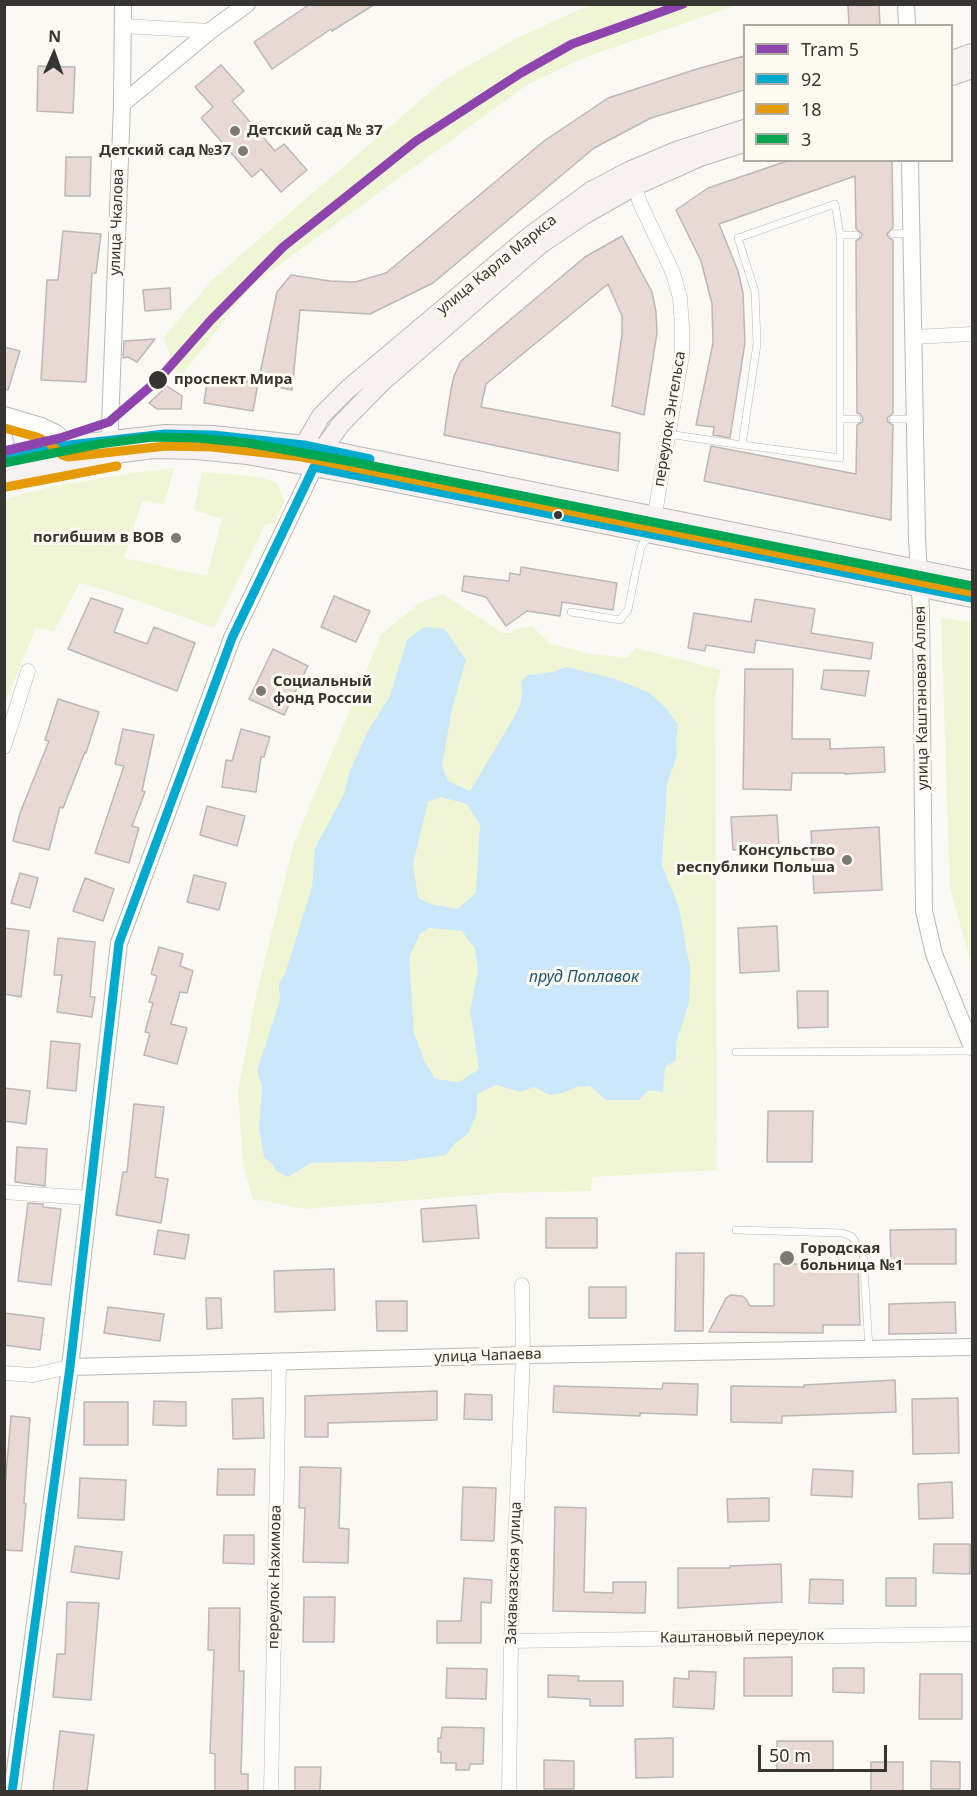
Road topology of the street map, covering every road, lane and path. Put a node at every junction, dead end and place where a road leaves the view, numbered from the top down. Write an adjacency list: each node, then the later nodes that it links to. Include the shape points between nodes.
1 (123, 4): 5 (street, улица Чкалова)
2 (247, 4): 6 (street)
3 (906, 4): 4 (street)
4 (907, 24)
5 (123, 26): 6 (street); 11 (street, улица Чкалова)
6 (210, 31): 11 (street)
7 (972, 53): 8 (main road)
8 (953, 59)
9 (972, 69): 10 (main road)
10 (953, 75)
11 (122, 104): 32 (street, улица Чкалова)
12 (743, 129): 15 (main road, улица Карла Маркса, via 676,151)
13 (743, 143): 15 (main road, улица Карла Маркса)
14 (910, 162): 16 (street, улица Каштановая Аллея)
15 (632, 178): 27 (street, переулок Энгельса, via 680,298 682,355); 30 (main road, улица Карла Маркса, via 582,197 531,236 342,396 321,416); 33 (main road, улица Карла Маркса, via 541,244 381,383 340,424)
16 (911, 233): 17 (lane); 21 (street, улица Каштановая Аллея)
17 (893, 234)
18 (840, 235): 19 (lane); 23 (lane); 31 (lane, via 835,204 738,237 755,292 758,344)
19 (856, 235)
20 (972, 334): 21 (street)
21 (914, 337): 26 (street, улица Каштановая Аллея)
22 (4, 415): 29 (street, via 41,426)
23 (840, 419): 24 (lane); 31 (lane, via 840,458)
24 (857, 419)
25 (893, 419): 26 (lane)
26 (915, 419): 37 (street, улица Каштановая Аллея)
27 (668, 434): 31 (lane); 36 (street, переулок Энгельса)
28 (4, 436): 34 (street)
29 (69, 445): 32 (main road); 34 (main road)
30 (304, 445): 32 (main road, via 165,434); 33 (main road); 35 (main road, улица Карла Маркса)
31 (742, 445)
32 (109, 447): 34 (main road); 35 (main road, via 197,450)
33 (323, 449): 35 (street); 36 (main road)
34 (6, 465)
35 (307, 466): 36 (main road); 47 (street, via 232,638 119,943)
36 (653, 524): 37 (main road); 39 (main road); 41 (lane, via 642,545 628,610 620,620)
37 (918, 568): 38 (main road); 39 (street, улица Каштановая Аллея)
38 (972, 579)
39 (920, 587): 40 (main road); 44 (street, улица Каштановая Аллея, via 924,911 934,954)
40 (972, 598)
41 (571, 612)
42 (28, 671): 43 (street)
43 (4, 747)
44 (972, 1049): 45 (lane)
45 (736, 1052)
46 (4, 1192): 47 (street)
47 (89, 1198): 54 (street)
48 (736, 1230): 51 (lane, via 851,1236 863,1252)
49 (522, 1285): 52 (street, Закавказская улица)
50 (972, 1347): 51 (street, улица Чапаева)
51 (869, 1349): 52 (street, улица Чапаева)
52 (523, 1355): 53 (street, улица Чапаева); 57 (street, Закавказская улица)
53 (279, 1362): 54 (street, улица Чапаева); 59 (street, переулок Нахимова)
54 (70, 1367): 55 (street, улица Чапаева, via 33,1375); 58 (street)
55 (4, 1372)
56 (972, 1634): 57 (street, Каштановый переулок)
57 (511, 1641): 60 (street, Закавказская улица)
58 (12, 1791)
59 (271, 1791)
60 (509, 1791)

